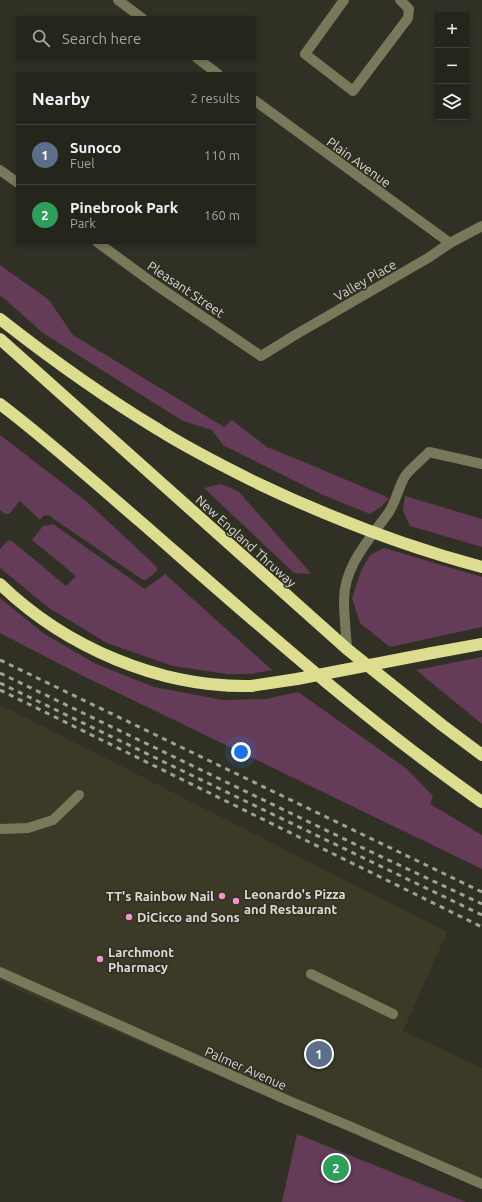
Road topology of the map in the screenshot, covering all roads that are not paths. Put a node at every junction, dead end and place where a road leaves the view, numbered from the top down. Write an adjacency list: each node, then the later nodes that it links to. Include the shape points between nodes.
1 (118, 0): 4 (street)
2 (344, 0): 3 (street, via 304,54 353,91 408,18 409,9)
3 (400, 0)
4 (139, 16)
5 (200, 60): 6 (street)
6 (215, 72)
7 (256, 101): 11 (street, Plain Avenue)
8 (0, 170): 9 (street)
9 (16, 182)
10 (482, 226): 11 (street, Valley Place)
11 (450, 243): 15 (street, Valley Place)
12 (100, 244): 15 (street, Pleasant Street)
13 (0, 320): 18 (highway, via 66,369 167,435 266,487)
14 (0, 339): 22 (highway, New England Thruway)
15 (261, 356)
16 (0, 404): 25 (highway, via 48,442 339,693)
17 (482, 464): 18 (street, via 429,452 404,477 397,497)
18 (374, 533): 19 (highway); 22 (street, via 359,553 346,584 344,599)
19 (482, 567)
20 (0, 584): 21 (highway, bridge, via 24,605 79,641 151,672 218,685 251,686 297,679)
21 (482, 644)
22 (347, 649): 23 (highway, New England Thruway)
23 (482, 754)
24 (79, 795): 26 (street, via 53,820 28,828)
25 (482, 802)
26 (0, 829)
27 (0, 972): 30 (street, Palmer Avenue)
28 (311, 974): 29 (street)
29 (393, 1014)
30 (482, 1184)

